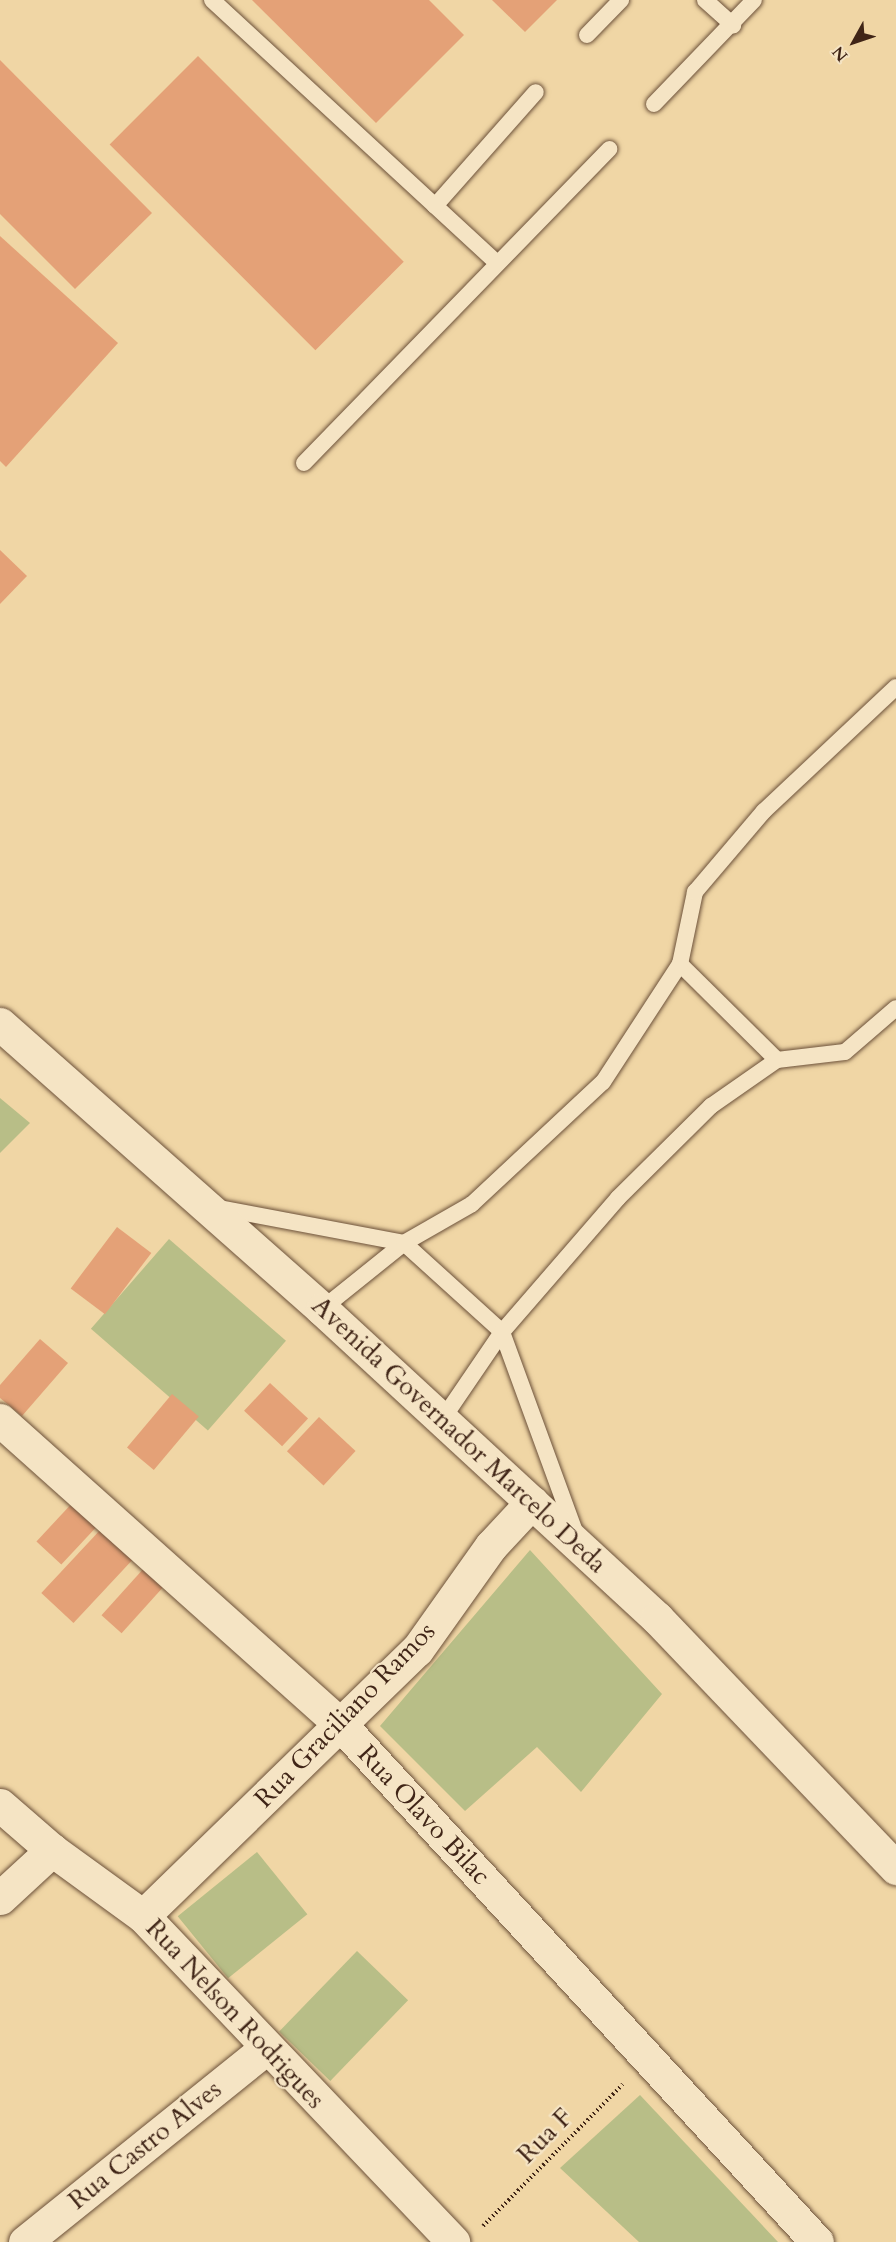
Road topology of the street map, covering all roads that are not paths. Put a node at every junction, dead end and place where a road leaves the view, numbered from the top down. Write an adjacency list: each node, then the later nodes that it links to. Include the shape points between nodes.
1 (212, 0): 10 (lane)
2 (621, 0): 6 (lane)
3 (705, 0): 5 (lane)
4 (754, 0): 5 (lane)
5 (733, 25): 8 (lane)
6 (586, 35)
7 (536, 92): 10 (lane)
8 (654, 105)
9 (609, 149): 11 (lane)
10 (435, 206): 11 (lane)
11 (497, 263): 12 (lane)
12 (304, 463)
13 (896, 687): 14 (lane, via 764,811 695,892)
14 (680, 964): 17 (lane); 19 (lane, via 603,1082 472,1204)
15 (896, 1008): 17 (lane, via 844,1052)
16 (0, 1024): 18 (street, Avenida Governador Marcelo Deda)
17 (777, 1060): 21 (lane, via 703,1114 618,1198)
18 (204, 1205): 19 (lane); 20 (street, Avenida Governador Marcelo Deda)
19 (404, 1244): 20 (lane); 21 (lane)
20 (322, 1309): 23 (street, Avenida Governador Marcelo Deda)
21 (502, 1332): 23 (lane); 25 (lane)
22 (0, 1420): 26 (street, Rua Olavo Bilac)
23 (442, 1420): 24 (street, Avenida Governador Marcelo Deda)
24 (532, 1502): 25 (street, Avenida Governador Marcelo Deda); 26 (street, Rua Graciliano Ramos, via 491,1546 417,1650)
25 (581, 1548): 29 (street, Avenida Governador Marcelo Deda, via 657,1618)
26 (340, 1724): 31 (street, Rua Graciliano Ramos); 35 (street, Rua Olavo Bilac)
27 (0, 1805): 28 (street, Rua Nelson Rodrigues)
28 (52, 1850): 30 (street); 31 (street, Rua Nelson Rodrigues)
29 (896, 1868)
30 (0, 1898)
31 (143, 1916): 32 (street, Rua Nelson Rodrigues)
32 (266, 2048): 33 (street, Rua Nelson Rodrigues); 34 (street, Rua Castro Alves)
33 (465, 2238)
34 (25, 2242)
35 (817, 2242)

